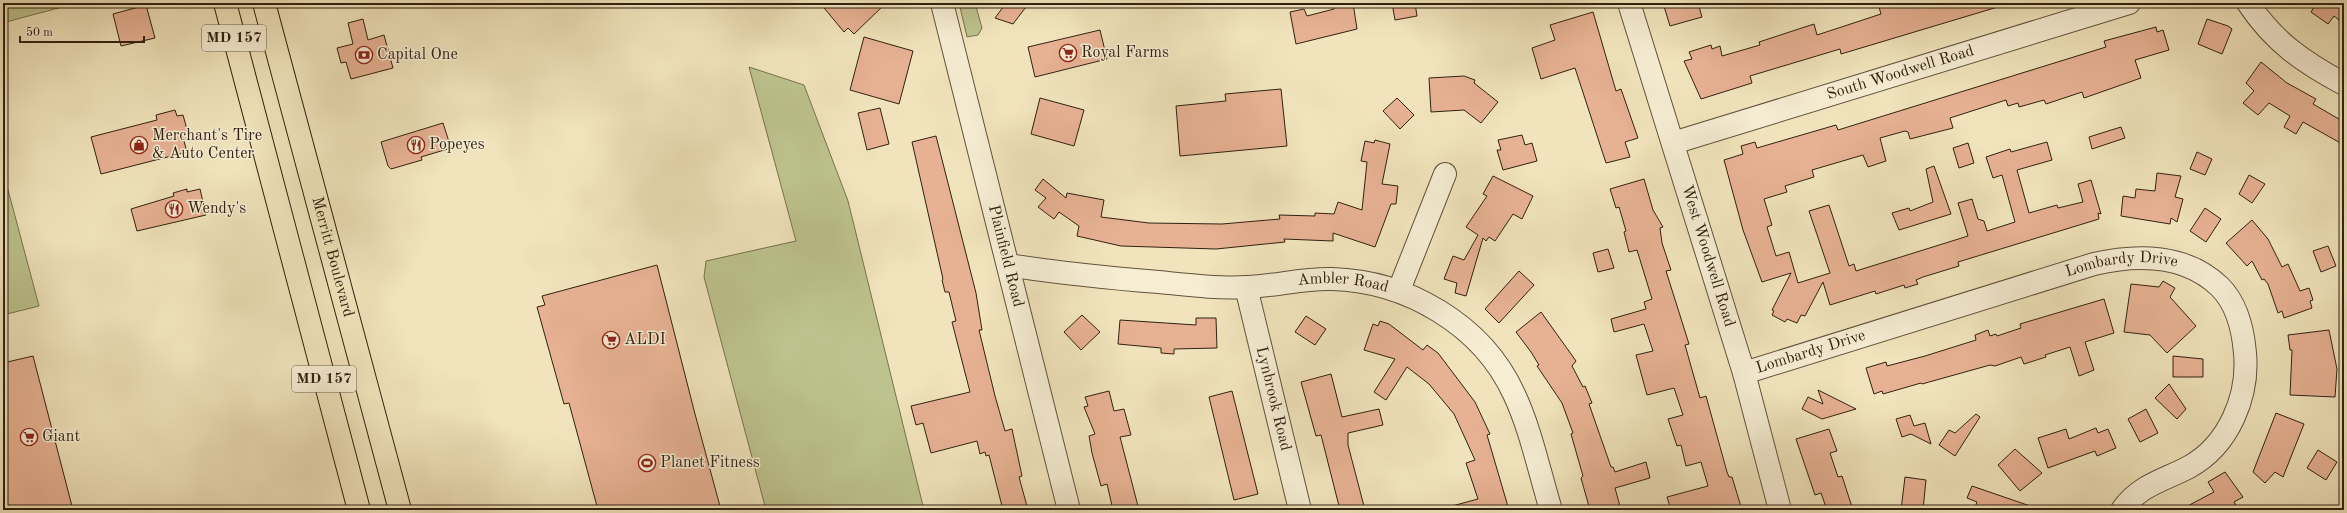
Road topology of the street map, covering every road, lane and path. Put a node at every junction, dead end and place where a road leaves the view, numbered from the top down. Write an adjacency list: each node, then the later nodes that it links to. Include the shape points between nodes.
1 (225, 3): 14 (main road, MD 157)
2 (942, 3): 10 (street, Plainfield Road)
3 (1629, 3): 8 (street, West Woodwell Road)
4 (2129, 3): 8 (street, South Woodwell Road)
5 (2248, 3): 7 (street, via 2260,22 2292,53)
6 (270, 7): 15 (main road, Merritt Boulevard / MD 157)
7 (2344, 84)
8 (1673, 143): 13 (street, West Woodwell Road)
9 (1445, 174): 12 (street)
10 (1008, 265): 11 (street, Ambler Road, via 1106,278); 16 (street, Plainfield Road)
11 (1246, 287): 12 (street, Ambler Road, via 1330,278 1370,282); 17 (street, Lynbrook Road)
12 (1399, 290): 18 (street, Ambler Road, via 1446,316 1482,348 1499,368 1514,393 1523,416)
13 (1744, 374): 19 (street, West Woodwell Road); 20 (street, Lombardy Drive, via 2101,262 2155,258 2188,267 2206,275 2218,285 2227,294 2237,315 2246,364 2242,397 2229,426 2205,455 2191,466 2156,481 2138,493)
14 (359, 510)
15 (400, 510)
16 (1069, 510)
17 (1300, 510)
18 (1550, 510)
19 (1780, 510)
20 (2122, 510)

